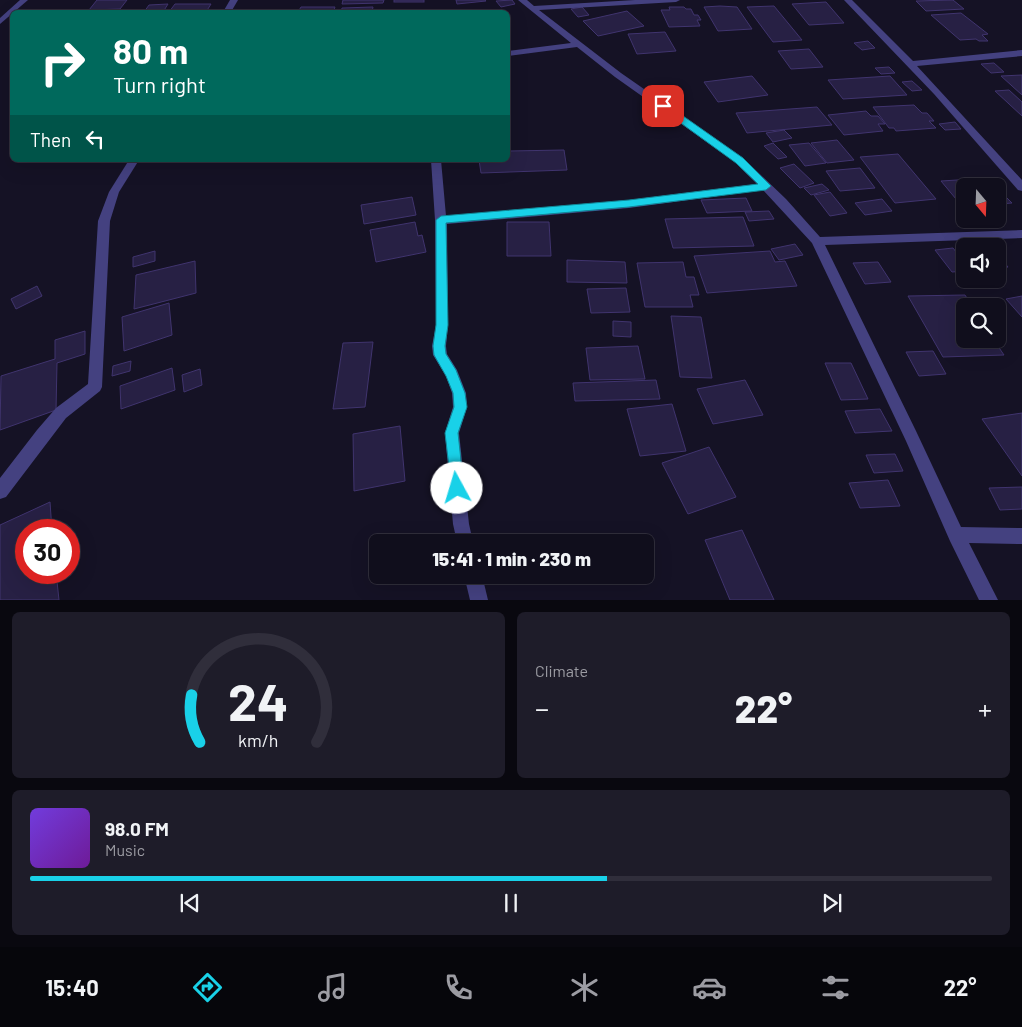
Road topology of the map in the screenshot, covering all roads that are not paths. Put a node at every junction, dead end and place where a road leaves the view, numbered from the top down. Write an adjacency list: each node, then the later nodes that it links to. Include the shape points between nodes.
1 (24, 0): 5 (street)
2 (676, 0): 4 (street)
3 (848, 0): 11 (street)
4 (527, 4): 8 (street)
5 (13, 10)
6 (10, 13): 7 (street)
7 (0, 22)
8 (579, 44): 10 (street); 14 (street, via 717,143)
9 (1022, 53): 11 (street)
10 (510, 54)
11 (912, 64): 15 (street)
12 (133, 162): 19 (street, via 114,192 104,221 95,387 61,413)
13 (436, 162): 16 (street)
14 (766, 186): 16 (street, via 629,204); 18 (street)
15 (1022, 188)
16 (441, 220): 20 (street, via 442,325 439,346 440,355 459,393 460,407 452,433)
17 (1022, 234): 18 (street)
18 (817, 241): 21 (street)
19 (0, 491)
20 (463, 534)
21 (956, 535): 22 (street); 25 (street)
22 (1022, 536)
23 (475, 584): 24 (street)
24 (479, 600)
25 (989, 600)

